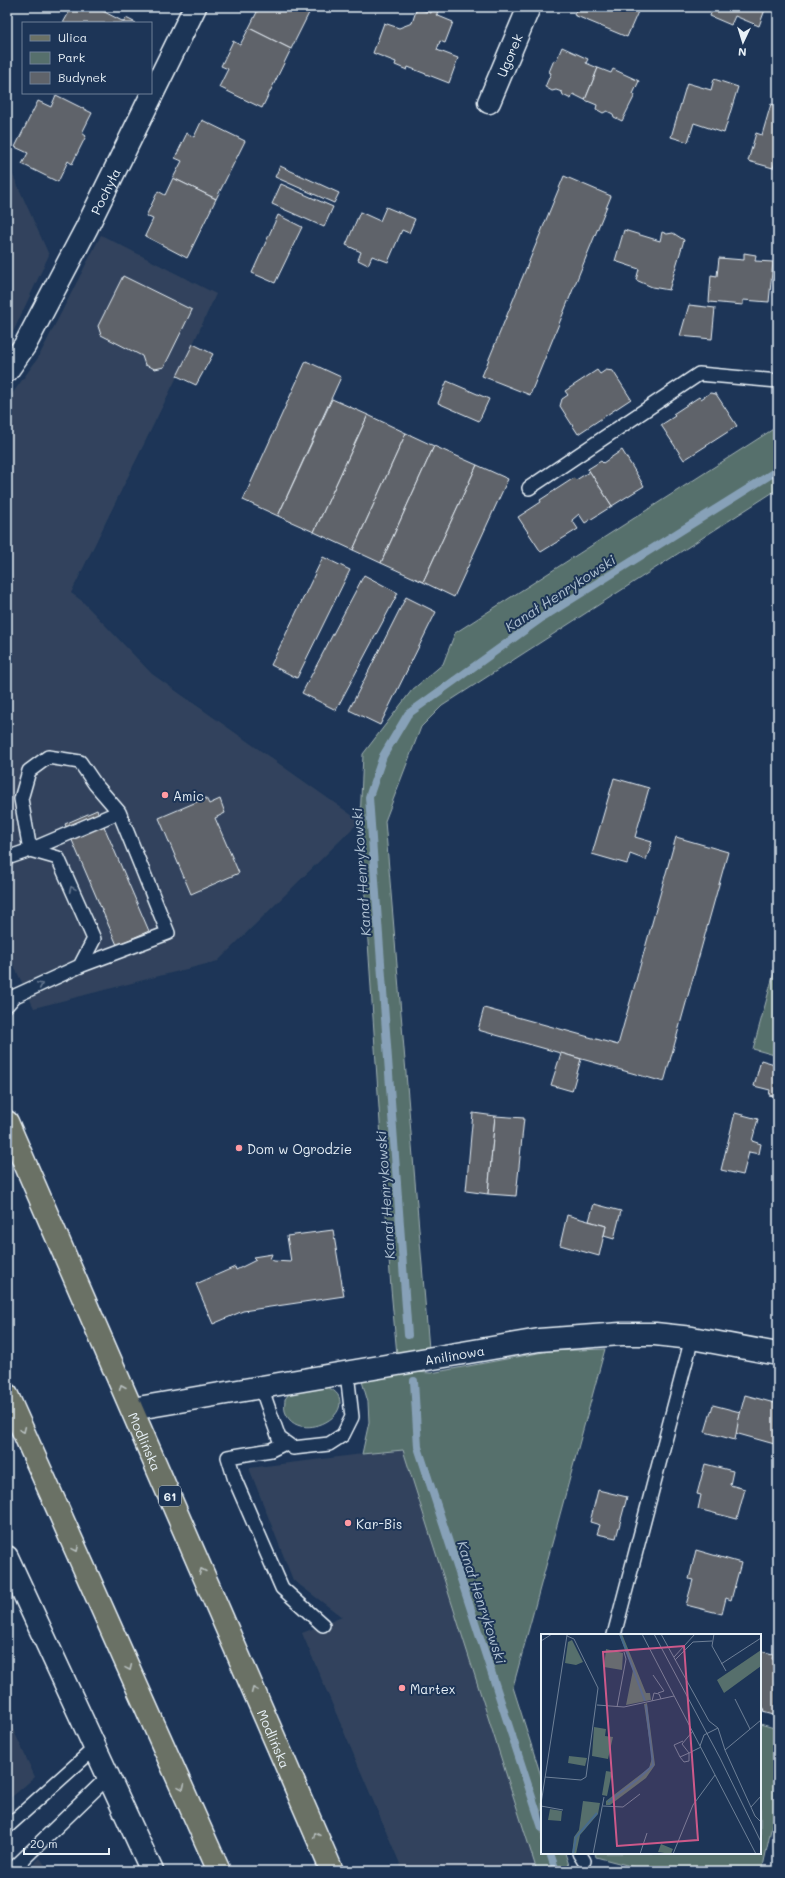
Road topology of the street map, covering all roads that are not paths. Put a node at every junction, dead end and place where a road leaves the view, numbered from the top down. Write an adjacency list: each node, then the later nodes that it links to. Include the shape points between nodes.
1 (195, 7): 4 (street, Pochyła, via 86,229 25,344)
2 (529, 7): 3 (street, Ugorek)
3 (489, 102)
4 (7, 371)
5 (778, 381): 6 (lane, via 699,374)
6 (529, 488)
7 (118, 812): 8 (lane); 8 (lane, via 80,762 48,757 29,771 21,799); 10 (lane, via 168,933)
8 (30, 850): 9 (lane); 10 (lane, one-way to 8, via 94,939 58,858)
9 (7, 858)
10 (80, 966): 11 (lane, one-way to 10, via 15,996)
11 (7, 1005)
12 (7, 1122): 18 (main road, Modlińska / 61, one-way to 12)
13 (692, 1338): 14 (street, Anilinowa); 15 (street, Anilinowa, via 641,1334 538,1340); 22 (lane)
14 (778, 1354)
15 (347, 1373): 16 (street, Anilinowa); 19 (lane, via 352,1416 343,1435 329,1444 293,1448)
16 (261, 1388): 18 (street, Anilinowa); 19 (lane, via 279,1438)
17 (7, 1395): 28 (main road, one-way to 28)
18 (132, 1409): 29 (main road, Modlińska / 61, one-way to 18)
19 (286, 1443): 21 (lane, via 271,1450 228,1457 235,1480 282,1588)
20 (7, 1556): 23 (street)
21 (323, 1625)
22 (614, 1634)
23 (96, 1747): 24 (street); 25 (lane)
24 (109, 1776): 26 (lane); 27 (street)
25 (7, 1827)
26 (11, 1871)
27 (152, 1871)
28 (219, 1871)
29 (332, 1871)

